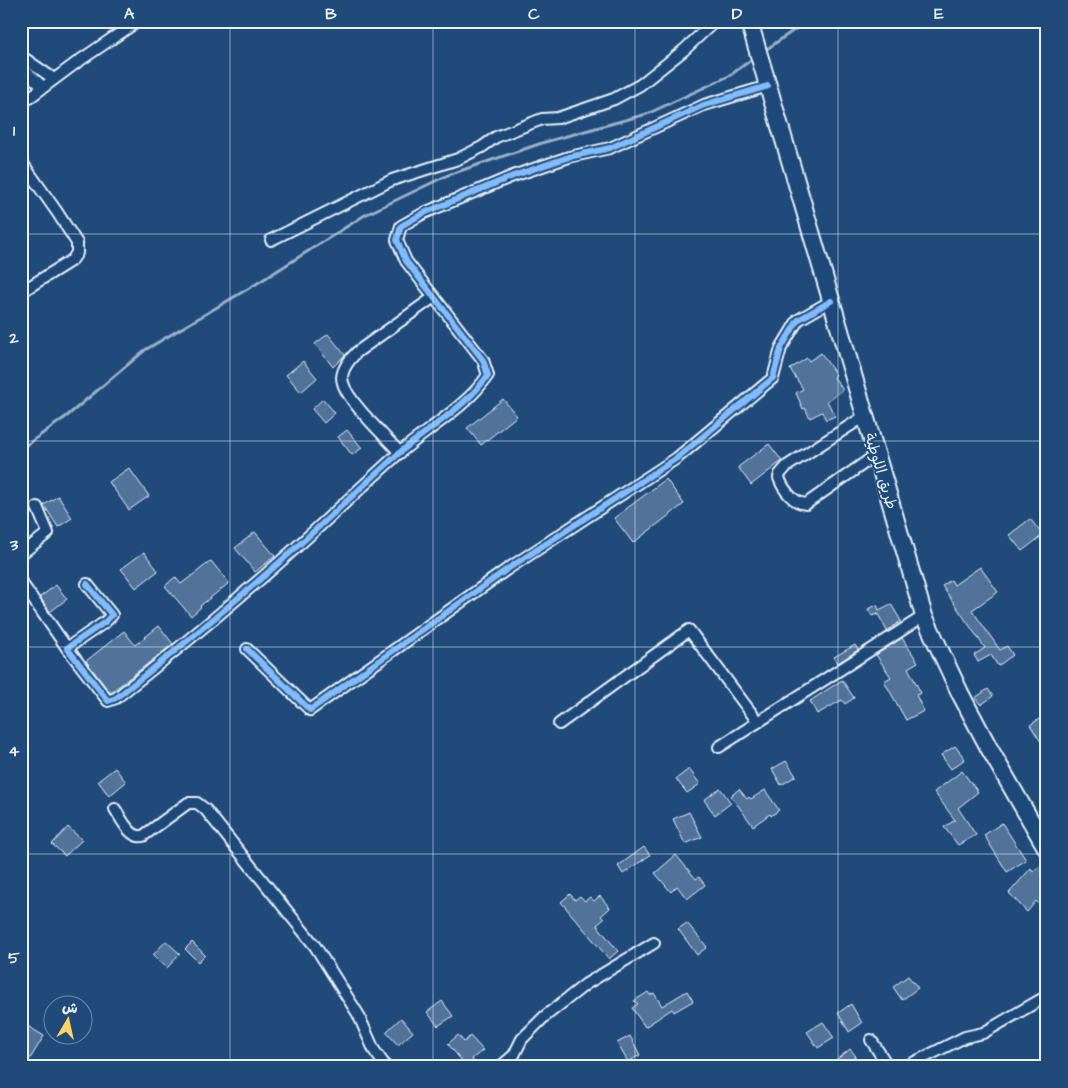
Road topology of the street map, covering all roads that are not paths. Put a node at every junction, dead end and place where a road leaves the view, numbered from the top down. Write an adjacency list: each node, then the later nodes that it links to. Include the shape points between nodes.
1 (138, 21): 6 (street)
2 (715, 21): 11 (street, via 640,85 614,99 558,118 542,119 496,137 458,159 392,180)
3 (751, 26): 7 (main road, طريق اللوطية)
4 (21, 56): 6 (street)
5 (21, 67): 8 (street)
6 (54, 79): 8 (street)
7 (766, 79): 13 (street, via 610,148 569,157 514,176 424,213 402,226 397,240 406,261); 14 (main road, طريق اللوطية)
8 (43, 87): 9 (street)
9 (21, 104)
10 (21, 161): 12 (street, via 77,243 77,253 72,260)
11 (271, 240)
12 (21, 292)
13 (434, 297): 16 (street, via 483,360 488,375 466,399); 16 (street, via 356,352 342,376 342,383 351,396)
14 (831, 301): 15 (main road, طريق اللوطية); 24 (street, via 798,320 782,348 773,378 677,458 506,570 310,710)
15 (865, 416): 17 (main road, طريق اللوطية); 17 (street, via 787,466 779,478 793,499 806,504)
16 (400, 453): 23 (street, via 252,586 116,698 108,701)
17 (876, 455): 22 (main road, طريق اللوطية)
18 (37, 506): 19 (street, via 48,533)
19 (21, 554)
20 (21, 582): 23 (street)
21 (87, 584): 23 (street, via 112,615)
22 (924, 616): 25 (street); 29 (main road, طريق اللوطية, via 984,740)
23 (67, 648)
24 (247, 649)
25 (758, 722): 26 (street, via 689,630); 27 (street)
26 (559, 724)
27 (718, 747)
28 (115, 809): 33 (street, via 133,836 138,837 188,803 197,803 205,809 315,946 358,1014 374,1050)
29 (1047, 849)
30 (654, 943): 34 (street, via 586,984 544,1017 522,1039 514,1055)
31 (1047, 996): 36 (street, via 990,1030 965,1037)
32 (871, 1040): 35 (street, via 886,1063)
33 (386, 1067)
34 (500, 1067)
35 (894, 1067)
36 (905, 1067)

